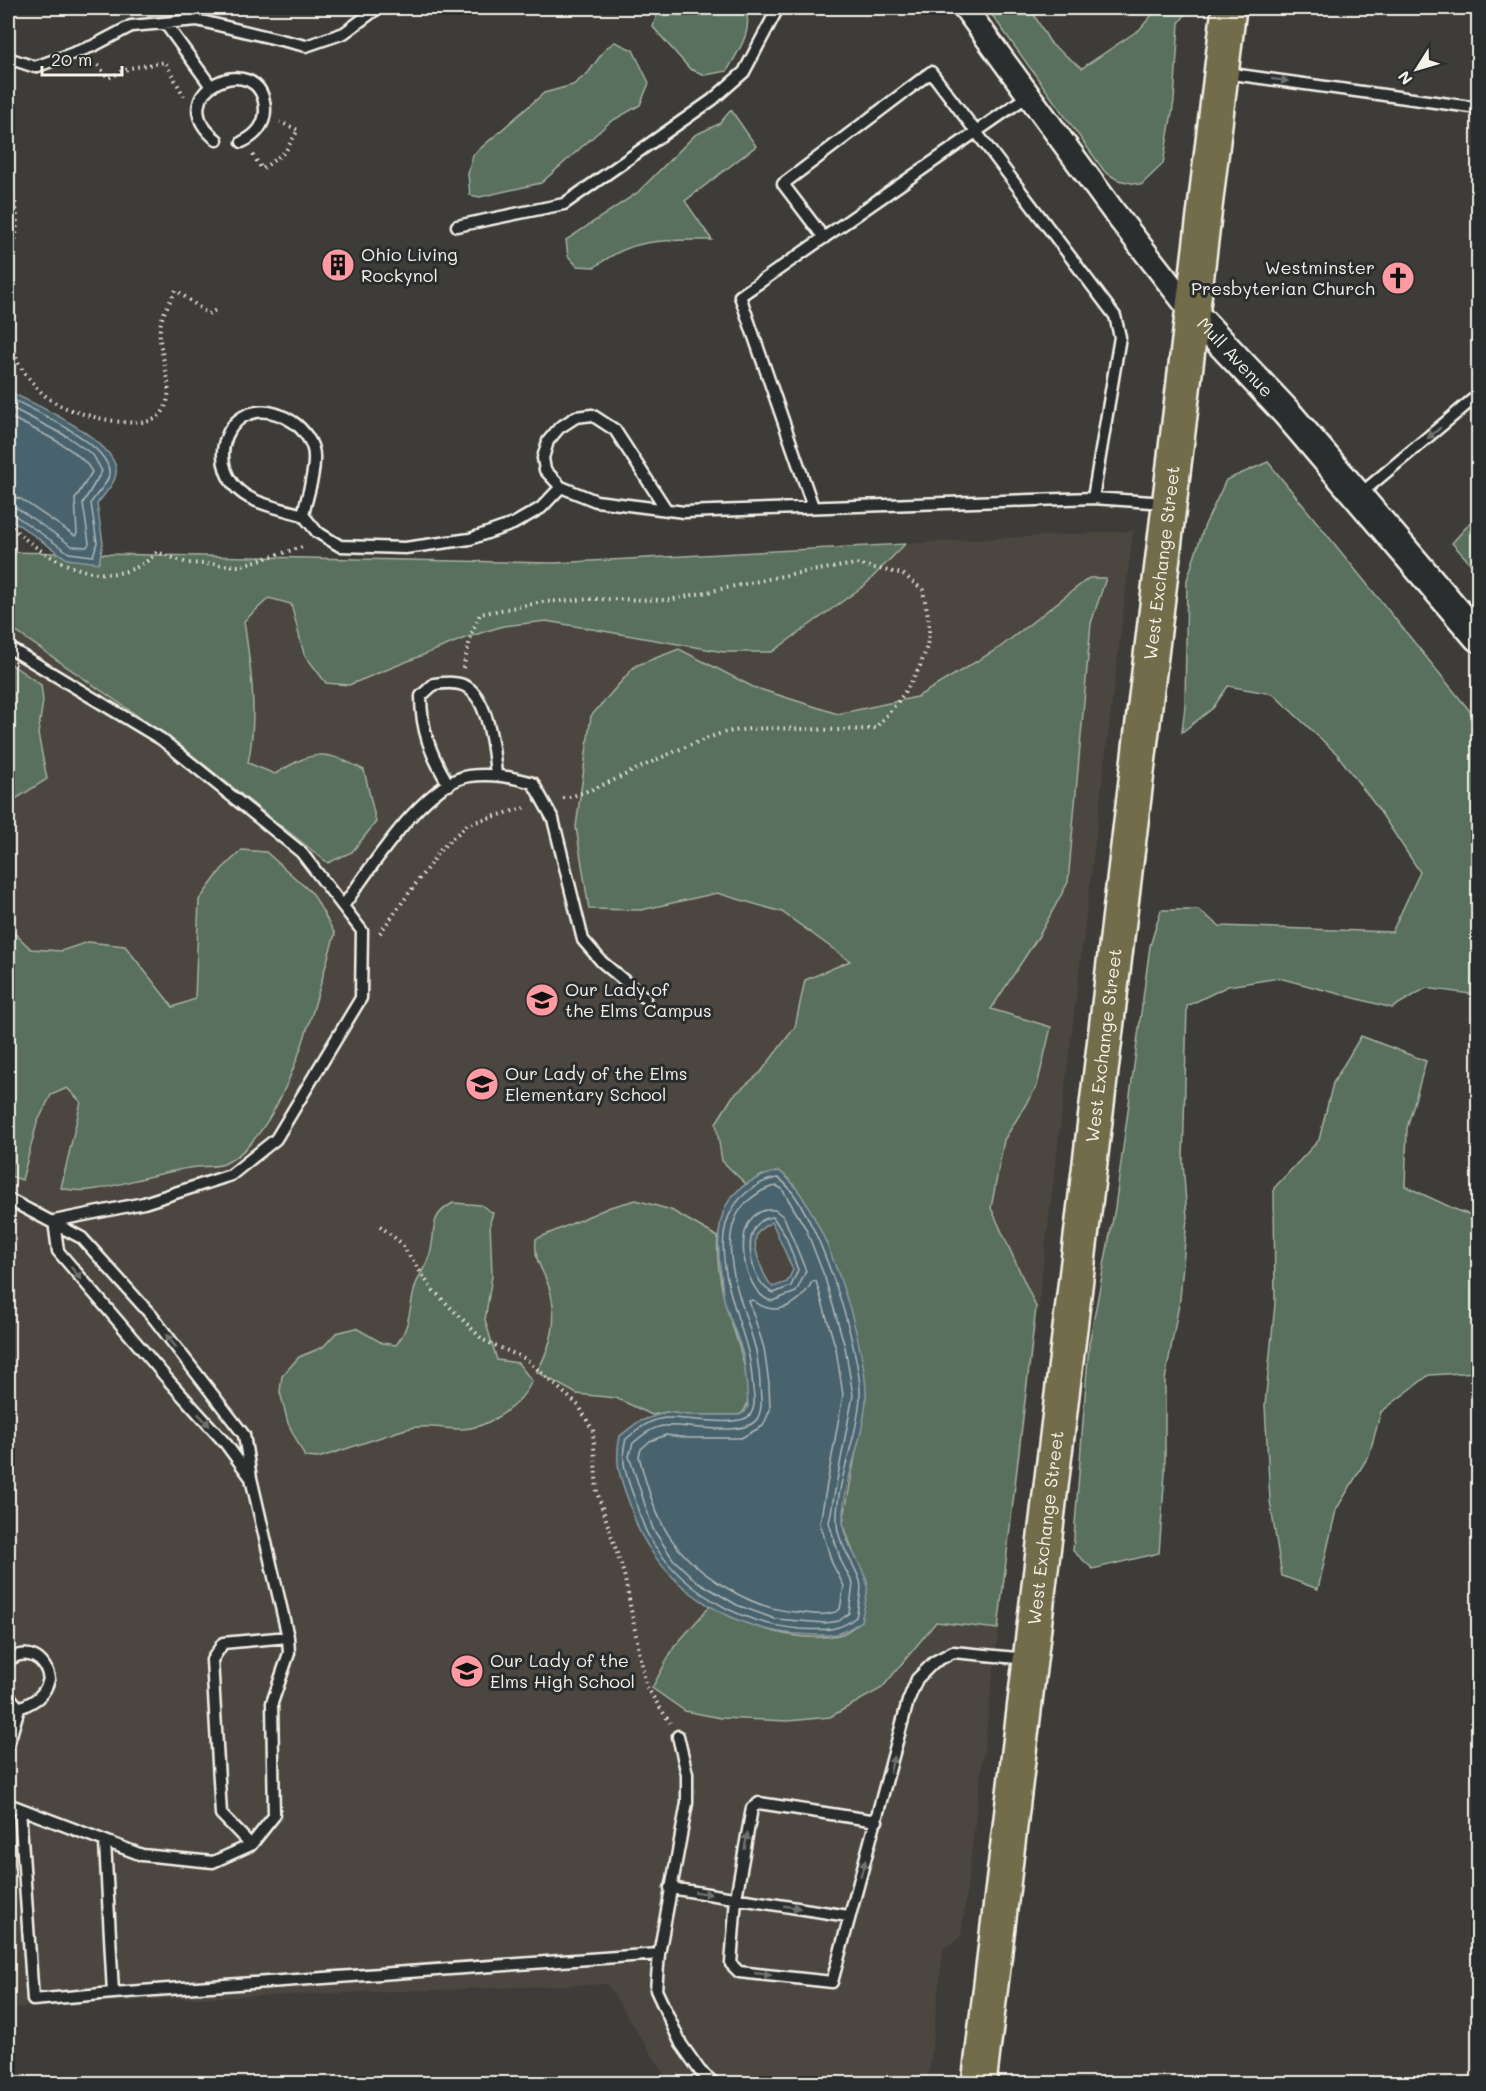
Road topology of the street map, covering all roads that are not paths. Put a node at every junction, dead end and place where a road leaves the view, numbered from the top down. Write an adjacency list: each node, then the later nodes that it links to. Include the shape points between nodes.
1 (378, 8): 5 (lane, via 344,33 306,46 197,20)
2 (778, 8): 14 (lane, via 744,72 712,100 564,204)
3 (965, 8): 9 (street, Mull Avenue)
4 (1229, 8): 7 (main road, West Exchange Street)
5 (165, 23): 6 (lane, via 131,26 93,46 35,67); 8 (lane)
6 (8, 58)
7 (1221, 73): 10 (lane, one-way to 10); 16 (main road, West Exchange Street)
8 (210, 85): 12 (lane, via 203,94 199,114 202,125); 13 (lane, via 231,77 251,84 264,102 257,132)
9 (1029, 95): 11 (lane); 16 (street, Mull Avenue)
10 (1479, 108)
11 (976, 132): 15 (lane); 15 (lane, via 931,72 783,184); 20 (lane, via 1115,316 1120,337)
12 (217, 140)
13 (244, 147)
14 (457, 226)
15 (824, 238): 22 (lane, via 740,296)
16 (1191, 311): 19 (street, Mull Avenue, via 1287,412); 21 (main road, West Exchange Street)
17 (1479, 396): 19 (lane, one-way to 19)
18 (561, 487): 23 (lane, via 596,501); 23 (lane, via 545,470 543,458 548,441 576,417 592,415 615,430); 24 (lane, via 541,508 513,524 470,539 405,548 340,546 317,532)
19 (1358, 496): 25 (street, Mull Avenue)
20 (1094, 498): 21 (lane); 22 (lane)
21 (1169, 503): 35 (main road, West Exchange Street)
22 (813, 507): 23 (lane, via 684,512)
23 (666, 509)
24 (303, 515): 24 (lane, via 314,455 300,427 272,413 244,415 234,421 225,436 222,455 231,480 254,500)
25 (1479, 637)
26 (8, 647): 29 (lane, via 161,739 301,852)
27 (496, 776): 28 (lane, via 467,776); 28 (lane, via 489,727 481,706 467,687 434,684 421,696 424,731 433,760); 30 (lane, via 533,783 553,819 583,940 602,962)
28 (449, 785): 29 (lane, via 438,790 399,829)
29 (343, 906): 32 (lane, via 362,931 361,998 276,1138 231,1175 144,1203)
30 (645, 998)
31 (8, 1199): 32 (lane)
32 (54, 1221): 33 (lane, one-way to 33, via 58,1251 226,1444); 33 (lane, one-way to 32, via 244,1435 223,1407 106,1263 82,1238)
33 (250, 1478): 34 (lane)
34 (288, 1637): 45 (lane, via 289,1653 272,1703 274,1816); 45 (lane, via 223,1643 212,1660 221,1814)
35 (1029, 1660): 43 (lane, one-way to 35, via 917,1679 934,1662 953,1652); 52 (main road, West Exchange Street)
36 (8, 1661): 38 (lane, via 15,1655 32,1655 48,1671 43,1694)
37 (8, 1695): 38 (lane)
38 (19, 1708): 40 (lane)
39 (678, 1736): 46 (lane, via 687,1774 687,1803)
40 (8, 1745)
41 (8, 1804): 42 (lane)
42 (20, 1809): 44 (lane); 50 (lane, via 33,2000)
43 (877, 1821): 47 (lane, one-way to 43, via 752,1808 759,1803); 48 (lane, one-way to 43)
44 (105, 1842): 45 (lane, via 142,1855 213,1862); 50 (lane)
45 (251, 1845)
46 (670, 1888): 47 (lane, one-way to 47); 49 (lane)
47 (736, 1898): 48 (lane, one-way to 48); 48 (lane, one-way to 48, via 731,1964 740,1972 832,1982)
48 (848, 1916)
49 (659, 1954): 50 (lane); 51 (lane, via 656,1990 681,2044 700,2071)
50 (113, 1994)
51 (715, 2084)
52 (979, 2084)

